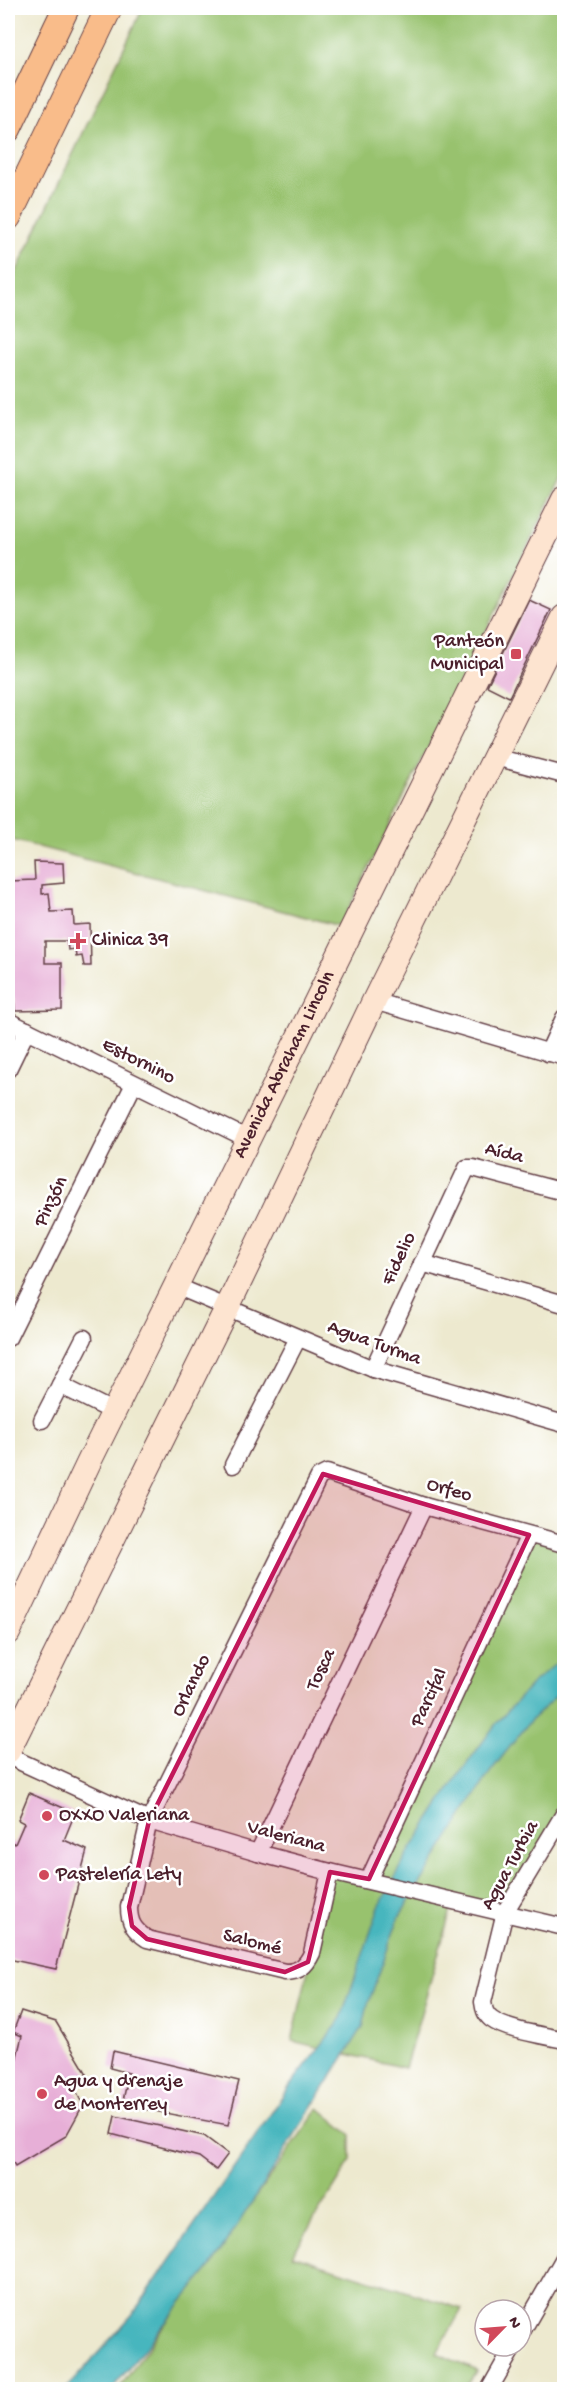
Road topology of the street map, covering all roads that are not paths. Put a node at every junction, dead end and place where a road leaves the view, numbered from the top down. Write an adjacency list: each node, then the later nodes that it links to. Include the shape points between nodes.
1 (66, 8): 5 (main road)
2 (92, 8): 4 (main road)
3 (109, 8): 4 (main road)
4 (87, 53): 6 (main road)
5 (8, 129)
6 (8, 217)
7 (564, 499): 18 (main road, Avenida Abraham Lincoln)
8 (564, 617): 9 (main road)
9 (495, 757): 10 (street); 11 (main road)
10 (564, 776)
11 (374, 1001): 15 (street); 24 (main road)
12 (564, 1018): 15 (street)
13 (8, 1021): 14 (street, Estornino)
14 (27, 1030): 16 (street); 17 (street, Estornino)
15 (556, 1055)
16 (8, 1069)
17 (134, 1084): 18 (street, Estornino); 25 (street, Pinzón)
18 (250, 1140): 22 (main road, Avenida Abraham Lincoln)
19 (467, 1168): 20 (street, Aída); 21 (street, Fidelio)
20 (564, 1192)
21 (422, 1263): 23 (street); 28 (street, Fidelio)
22 (176, 1286): 24 (street, Agua Turma); 30 (main road, Avenida Abraham Lincoln)
23 (564, 1304)
24 (227, 1308): 27 (street, Agua Turma); 39 (main road)
25 (8, 1338)
26 (84, 1338): 29 (street)
27 (298, 1338): 28 (street, Agua Turma); 33 (street)
28 (373, 1369): 32 (street, Agua Turma)
29 (60, 1385): 30 (street); 31 (street)
30 (114, 1412): 38 (main road, Avenida Abraham Lincoln)
31 (42, 1420)
32 (564, 1424)
33 (233, 1465)
34 (323, 1474): 35 (street, Orfeo); 42 (street, Orlando)
35 (424, 1506): 36 (street, Orfeo); 43 (street, Tosca)
36 (529, 1535): 37 (street, Orfeo); 45 (street, Parcifal)
37 (564, 1545)
38 (8, 1633)
39 (8, 1751)
40 (8, 1756): 42 (street, Valeriana)
41 (564, 1814): 46 (street, Agua Turbia)
42 (149, 1821): 43 (street, Valeriana); 47 (street, Orlando, via 129,1907)
43 (258, 1853): 44 (street, Valeriana)
44 (330, 1872): 45 (street, Valeriana); 47 (street, Salomé, via 312,1953 308,1962 294,1972 147,1938)
45 (369, 1880): 46 (street, Valeriana)
46 (505, 1912): 48 (street, Valeriana); 49 (street, Agua Turbia, via 484,2010 502,2025)
47 (132, 1926)
48 (564, 1927)
49 (564, 2040)
50 (564, 2258): 51 (street)
51 (533, 2312)
52 (507, 2358): 53 (street)
53 (489, 2390)

